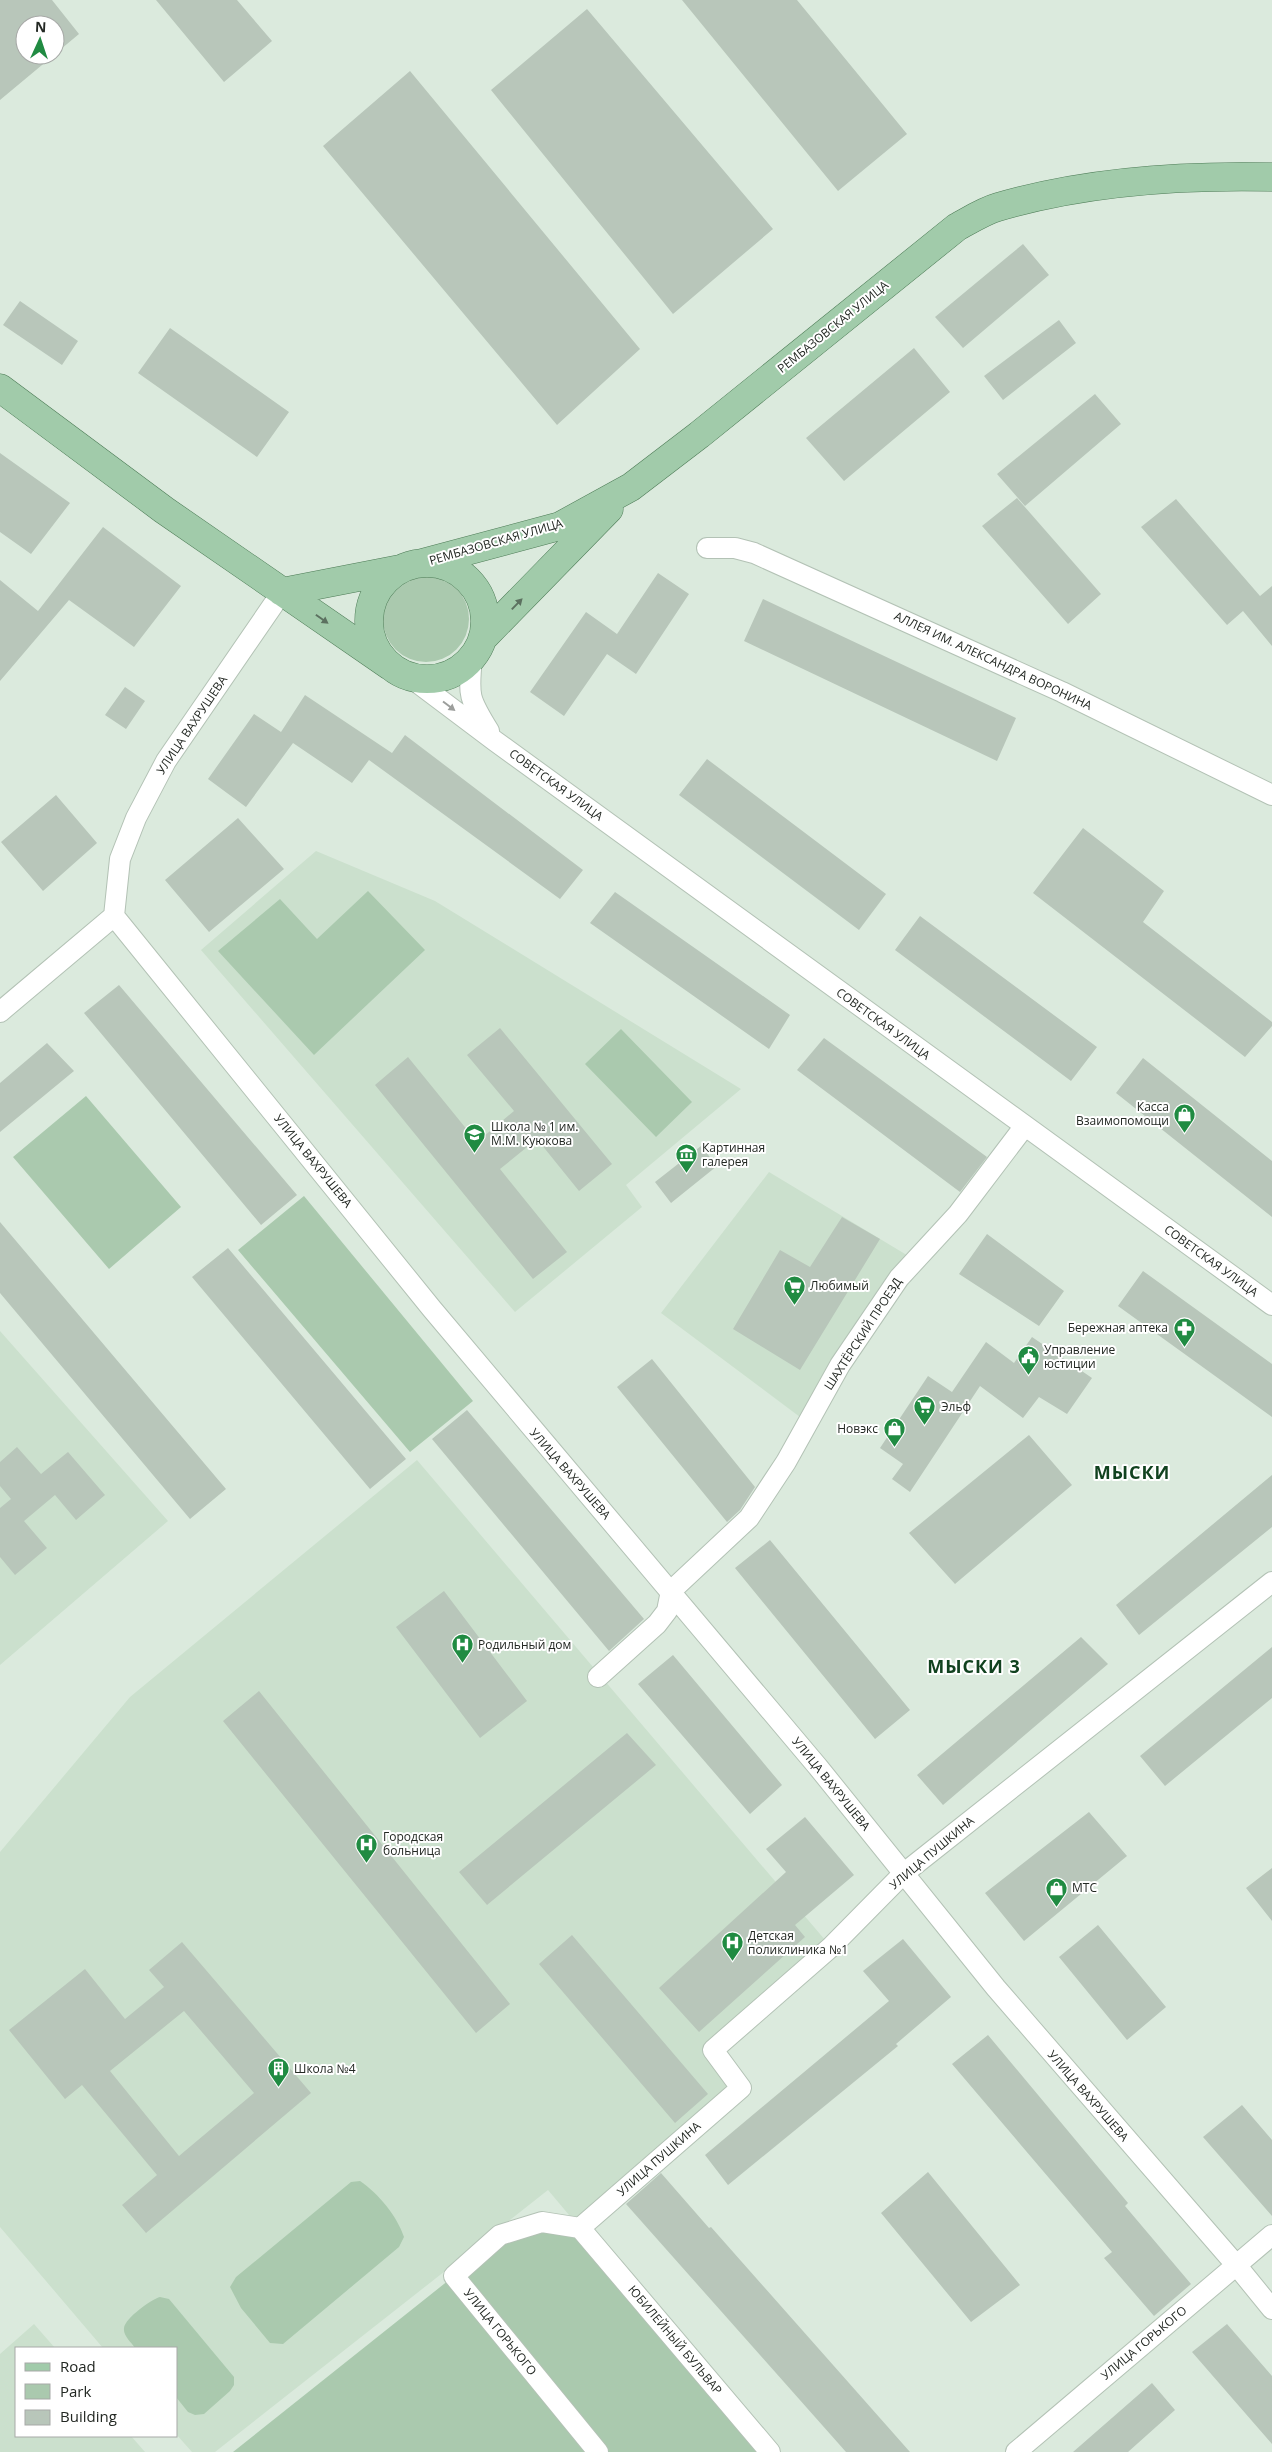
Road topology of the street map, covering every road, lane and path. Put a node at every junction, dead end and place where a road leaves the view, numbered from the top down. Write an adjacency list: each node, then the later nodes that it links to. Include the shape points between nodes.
1 (1272, 177): 3 (main road, РЕМБАЗОВСКАЯ УЛИЦА, via 1164,179 1098,186 996,207 957,227)
2 (0, 388): 6 (main road, via 164,510)
3 (631, 487): 5 (main road, РЕМБАЗОВСКАЯ УЛИЦА, via 560,526); 7 (main road, one-way to 3)
4 (707, 548): 10 (street, АЛЛЕЯ ИМ. АЛЕКСАНДРА ВОРОНИНА, via 735,548 754,553 1062,692)
5 (411, 566): 6 (main road, РЕМБАЗОВСКАЯ УЛИЦА); 7 (main road, via 445,565 465,576 479,594 485,616); 8 (main road, via 382,584 372,604 369,626 376,648)
6 (282, 592): 8 (main road, one-way to 8); 11 (street, УЛИЦА ВАХРУШЕВА, via 166,761 136,818 120,858)
7 (478, 648): 8 (main road, via 454,673 432,679); 9 (street, via 470,683 472,703)
8 (400, 671): 9 (street, СОВЕТСКАЯ УЛИЦА, one-way to 9)
9 (495, 742): 13 (street, СОВЕТСКАЯ УЛИЦА)
10 (1272, 795)
11 (114, 916): 12 (street); 16 (street, УЛИЦА ВАХРУШЕВА, via 444,1323)
12 (0, 1012)
13 (1024, 1127): 14 (street, СОВЕТСКАЯ УЛИЦА); 16 (street, ШАХТЁРСКИЙ ПРОЕЗД, via 958,1214 899,1278 840,1365 786,1462 749,1518)
14 (1272, 1305)
15 (1272, 1582): 18 (street, УЛИЦА ПУШКИНА)
16 (671, 1591): 17 (street, via 667,1611 657,1624); 18 (street, УЛИЦА ВАХРУШЕВА)
17 (598, 1677)
18 (903, 1874): 19 (street, УЛИЦА ПУШКИНА, via 831,1947 713,2050 740,2088); 21 (street, УЛИЦА ВАХРУШЕВА, via 1002,1996)
19 (580, 2228): 23 (street, УЛИЦА ГОРЬКОГО, via 542,2222 500,2235 454,2276); 24 (street, ЮБИЛЕЙНЫЙ БУЛЬВАР)
20 (1272, 2235): 21 (street, УЛИЦА ГОРЬКОГО)
21 (1237, 2266): 22 (street, УЛИЦА ВАХРУШЕВА); 25 (street, УЛИЦА ГОРЬКОГО)
22 (1272, 2309)
23 (598, 2452)
24 (770, 2452)
25 (1016, 2452)

